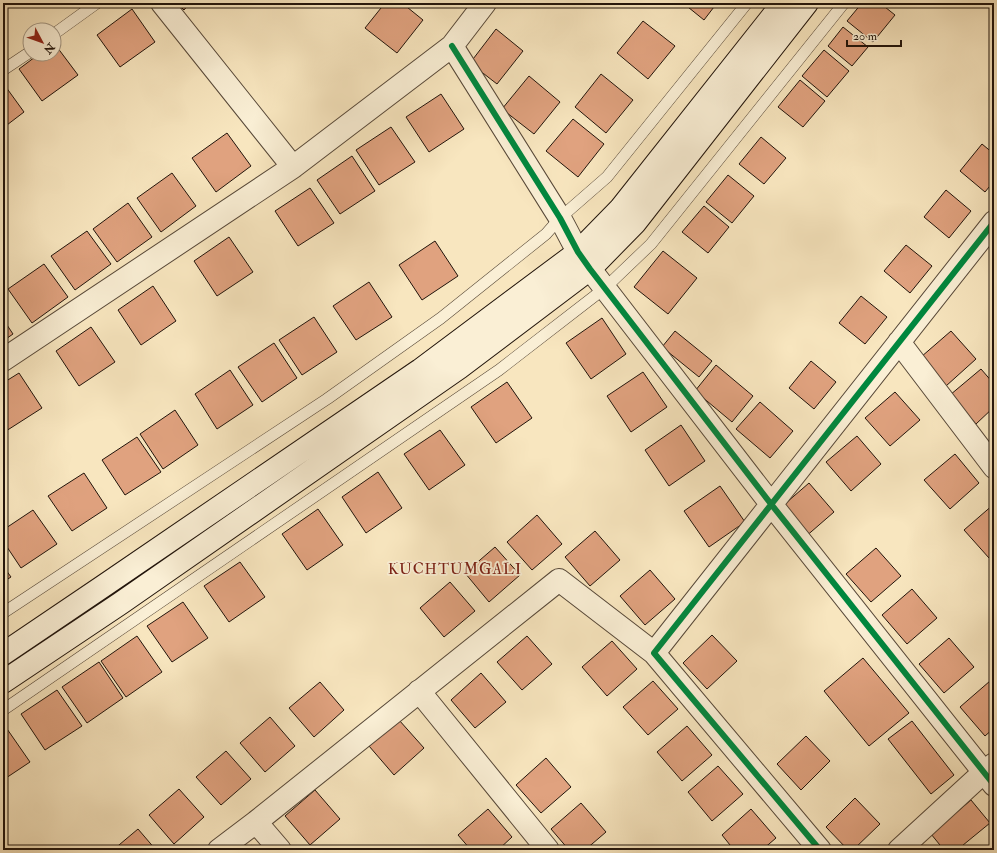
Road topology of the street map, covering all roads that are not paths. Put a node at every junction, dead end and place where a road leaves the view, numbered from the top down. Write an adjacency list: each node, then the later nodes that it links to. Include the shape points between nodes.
1 (97, 3): 8 (lane)
2 (162, 3): 12 (street)
3 (485, 3): 9 (street)
4 (747, 3): 13 (lane, via 607,177)
5 (783, 3): 15 (street, via 620,210)
6 (807, 3): 15 (street, via 635,223)
7 (844, 3): 16 (lane, via 651,244)
8 (62, 28)
9 (452, 46): 12 (street); 13 (street)
10 (22, 57): 11 (lane)
11 (3, 70)
12 (293, 167): 18 (street)
13 (560, 218): 15 (street); 21 (lane, via 546,234 441,318 327,399)
14 (994, 222): 17 (street)
15 (584, 260): 16 (street); 23 (street); 24 (street, via 459,368)
16 (605, 288): 20 (street); 26 (lane, via 499,370)
17 (899, 342): 19 (street); 20 (street)
18 (3, 360)
19 (994, 467)
20 (771, 504): 22 (street); 27 (street)
21 (3, 613)
22 (654, 652): 25 (street, via 559,580); 32 (street)
23 (3, 654)
24 (3, 682)
25 (419, 691): 28 (street); 31 (street)
26 (3, 710)
27 (991, 773): 33 (street)
28 (256, 822): 29 (street); 30 (street)
29 (219, 850)
30 (280, 850)
31 (548, 850)
32 (820, 850)
33 (899, 850)

